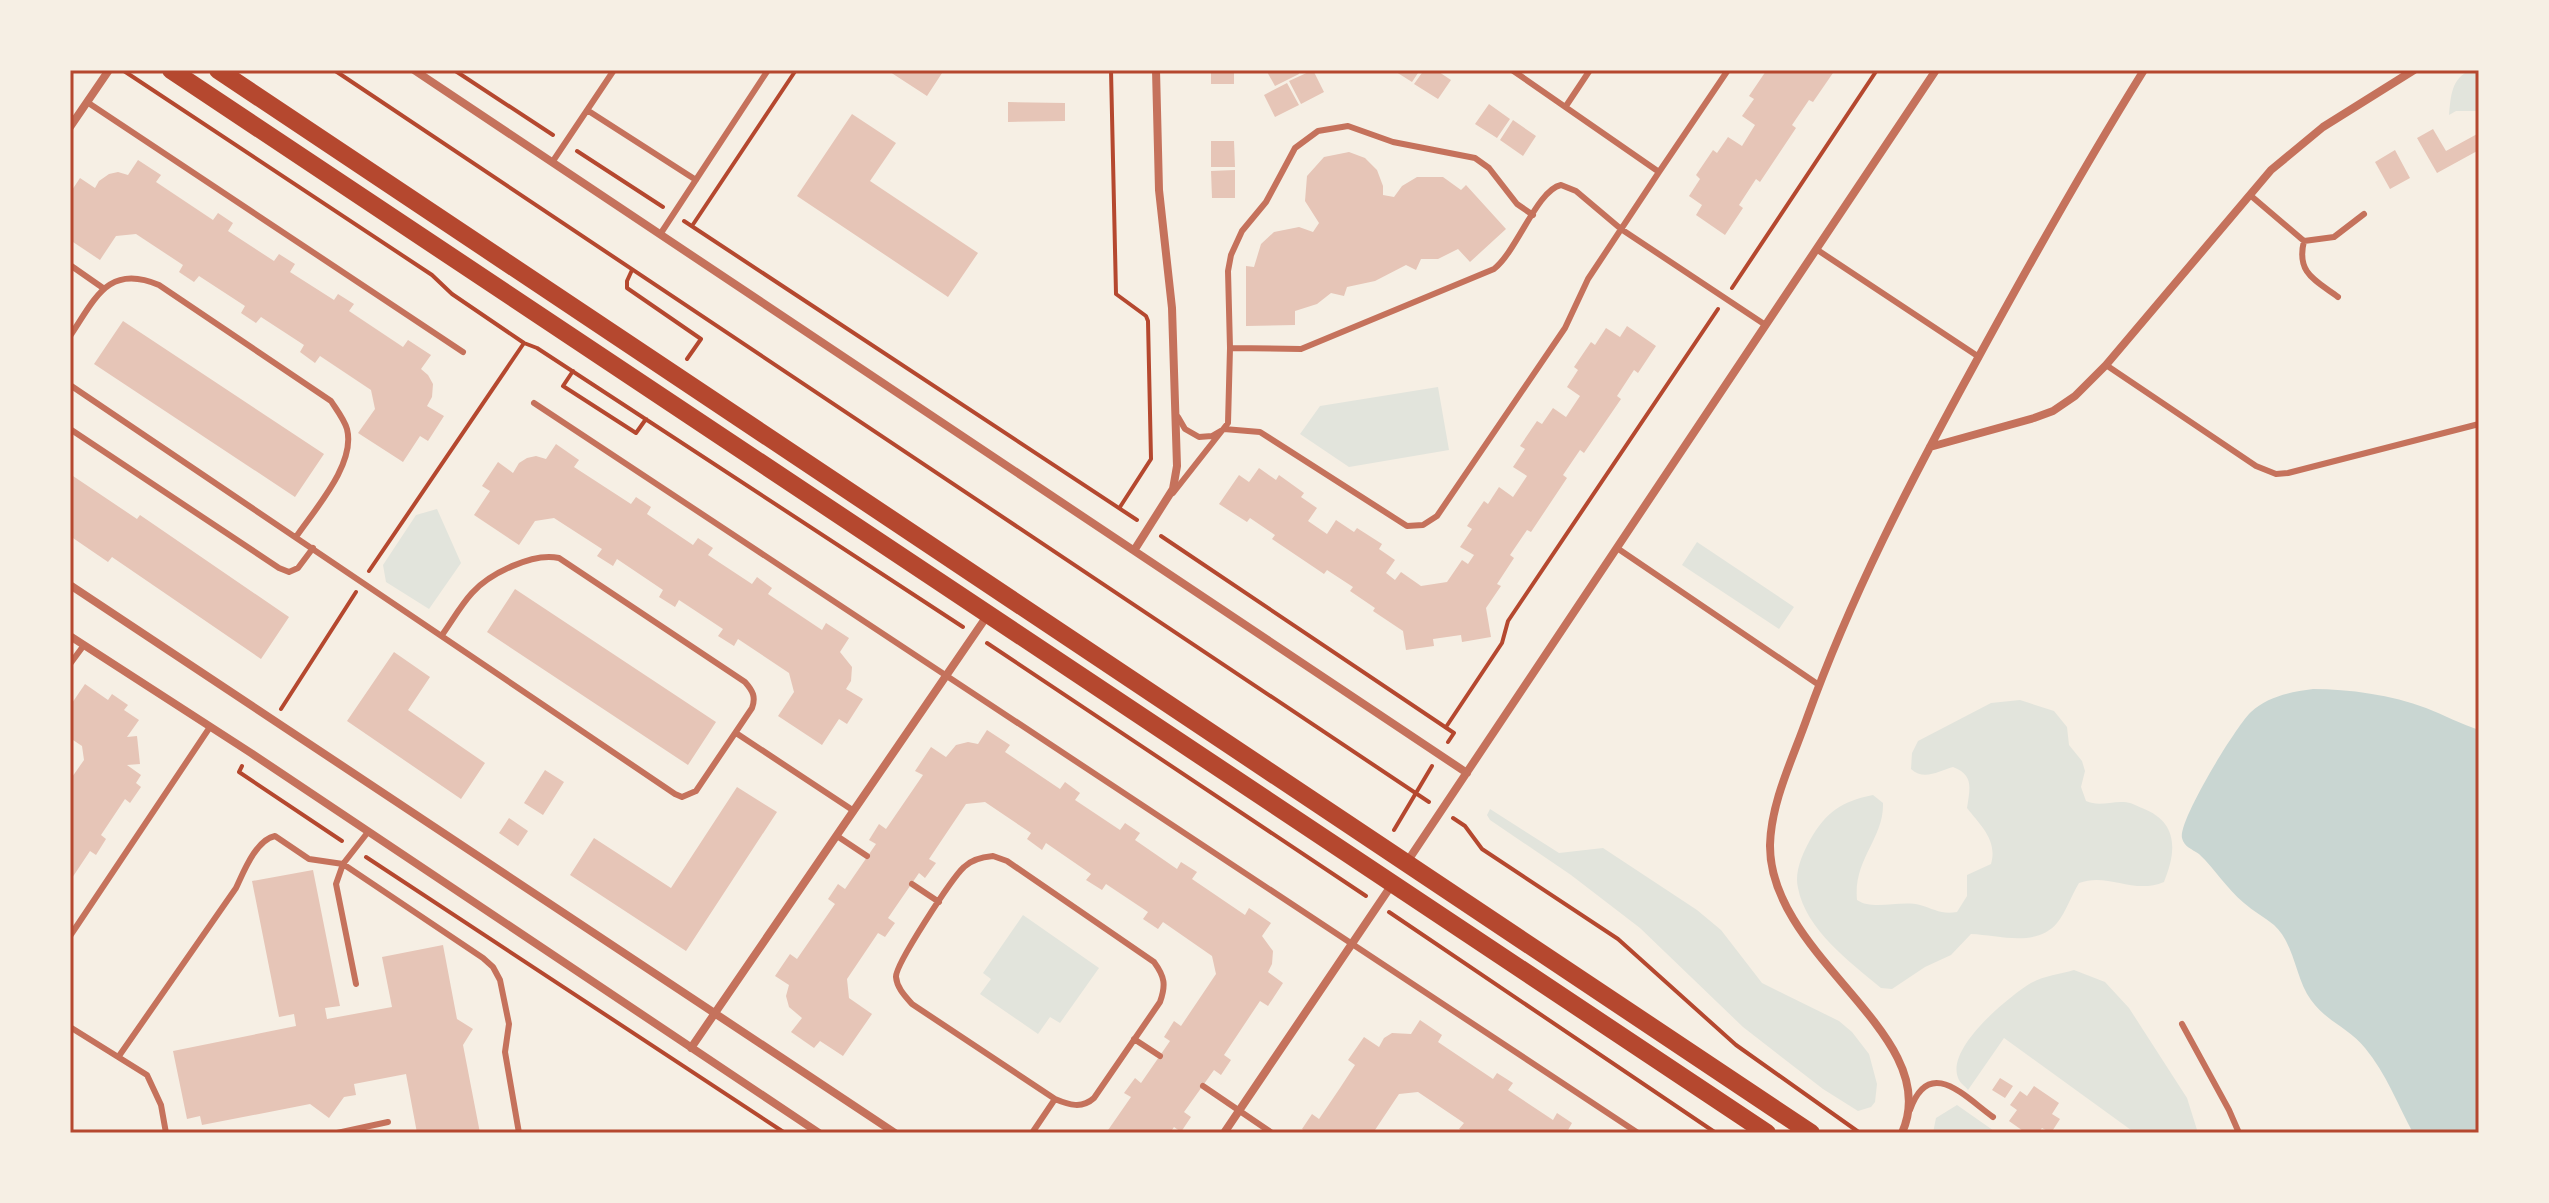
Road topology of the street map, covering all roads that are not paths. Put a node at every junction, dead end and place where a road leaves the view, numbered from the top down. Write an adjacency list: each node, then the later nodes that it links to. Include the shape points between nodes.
1 (109, 70): 14 (street)
2 (171, 70): 51 (main road)
3 (218, 70): 50 (main road)
4 (414, 70): 18 (street)
5 (614, 70): 16 (lane)
6 (768, 70): 20 (lane)
7 (1156, 70): 39 (street)
8 (1512, 70): 15 (lane)
9 (1590, 70): 15 (lane)
10 (1728, 70): 19 (lane)
11 (1936, 70): 27 (street)
12 (2144, 70): 35 (street)
13 (2414, 70): 21 (street, via 2323,127)
14 (87, 102): 17 (street); 34 (lane)
15 (1566, 106): 19 (lane)
16 (587, 110): 18 (lane); 20 (lane)
17 (70, 127)
18 (553, 161): 25 (street)
19 (1659, 172): 24 (lane)
20 (696, 180): 25 (lane)
21 (2250, 195): 26 (lane); 36 (street)
22 (2364, 214): 26 (lane, via 2334,237)
23 (1533, 215): 24 (lane, via 1549,190 1561,185 1576,191); 33 (lane, via 1508,257 1494,269 1301,349); 33 (lane, via 1475,158 1393,142 1348,126 1318,131 1295,148 1231,255)
24 (1621, 229): 31 (lane); 42 (lane, via 1588,279 1565,328 1430,522 1407,526 1260,432)
25 (661, 233): 48 (street)
26 (2304, 241): 30 (lane, via 2301,254 2309,275)
27 (1816, 249): 31 (street); 35 (lane)
28 (70, 265): 29 (lane)
29 (103, 288): 32 (lane); 45 (lane, via 130,276 159,285 331,401 347,430 348,451 342,469)
30 (2338, 297)
31 (1764, 324): 47 (street)
32 (70, 336)
33 (1230, 348): 42 (lane, via 1230,416)
34 (463, 352)
35 (1979, 357): 43 (street)
36 (2106, 365): 40 (lane, via 2256,466 2276,474); 43 (street, via 2053,411)
37 (70, 385): 45 (lane)
38 (534, 403): 56 (lane)
39 (1175, 410): 42 (lane, via 1182,426 1194,435 1212,436); 44 (street, via 1176,478)
40 (2479, 424)
41 (70, 429): 46 (lane, via 279,568 298,568)
42 (1224, 429): 44 (lane)
43 (1930, 447): 57 (street)
44 (1167, 500): 48 (street)
45 (296, 537): 46 (lane)
46 (313, 548): 52 (lane)
47 (1617, 548): 57 (lane); 60 (street)
48 (1135, 549): 60 (street)
49 (70, 585): 73 (street)
50 (1002, 594): 51 (main road); 65 (main road)
51 (987, 615): 56 (street); 67 (main road)
52 (442, 635): 59 (lane, via 682,797 696,791); 59 (lane, via 482,583 536,557 559,558 745,682 755,700)
53 (70, 636): 54 (street)
54 (84, 645): 55 (lane); 58 (street)
55 (70, 664)
56 (947, 676): 61 (street); 71 (lane)
57 (1819, 685): 83 (street, via 1773,819 1771,863 1783,902 1800,930 1894,1048 1906,1074)
58 (210, 727): 62 (street); 70 (lane)
59 (736, 733): 61 (lane)
60 (1467, 773): 65 (street)
61 (854, 811): 63 (street)
62 (368, 832): 66 (lane); 77 (street)
63 (837, 836): 64 (lane); 73 (street)
64 (867, 856)
65 (1407, 862): 67 (main road); 97 (main road)
66 (343, 864): 72 (lane, via 336,884); 78 (lane, via 317,862 275,836 268,837); 89 (lane, via 493,967 509,1024 505,1052)
67 (1393, 883): 71 (street); 96 (main road)
68 (912, 884): 69 (lane)
69 (939, 902): 76 (lane, via 964,867 993,856 1154,962 1165,986); 81 (lane, via 901,961 896,975 900,989 912,1004)
70 (70, 936)
71 (1351, 945): 82 (street); 95 (lane)
72 (356, 984)
73 (716, 1012): 77 (street); 91 (street)
74 (2182, 1024): 99 (lane)
75 (70, 1027): 78 (lane)
76 (1134, 1039): 79 (lane); 81 (lane, via 1088,1103)
77 (691, 1048): 86 (street)
78 (119, 1056): 87 (lane, via 147,1075)
79 (1160, 1056)
80 (1203, 1086): 82 (lane)
81 (1055, 1099): 92 (lane)
82 (1239, 1110): 93 (street); 94 (lane)
83 (1910, 1110): 84 (lane, via 1921,1088 1938,1082); 98 (street)
84 (1993, 1117)
85 (388, 1122): 88 (lane)
86 (806, 1129): 90 (street)
87 (166, 1133)
88 (337, 1133)
89 (519, 1133)
90 (819, 1133)
91 (895, 1133)
92 (1032, 1133)
93 (1224, 1133)
94 (1272, 1133)
95 (1638, 1133)
96 (1767, 1133)
97 (1811, 1133)
98 (1902, 1133)
99 (2239, 1133)

